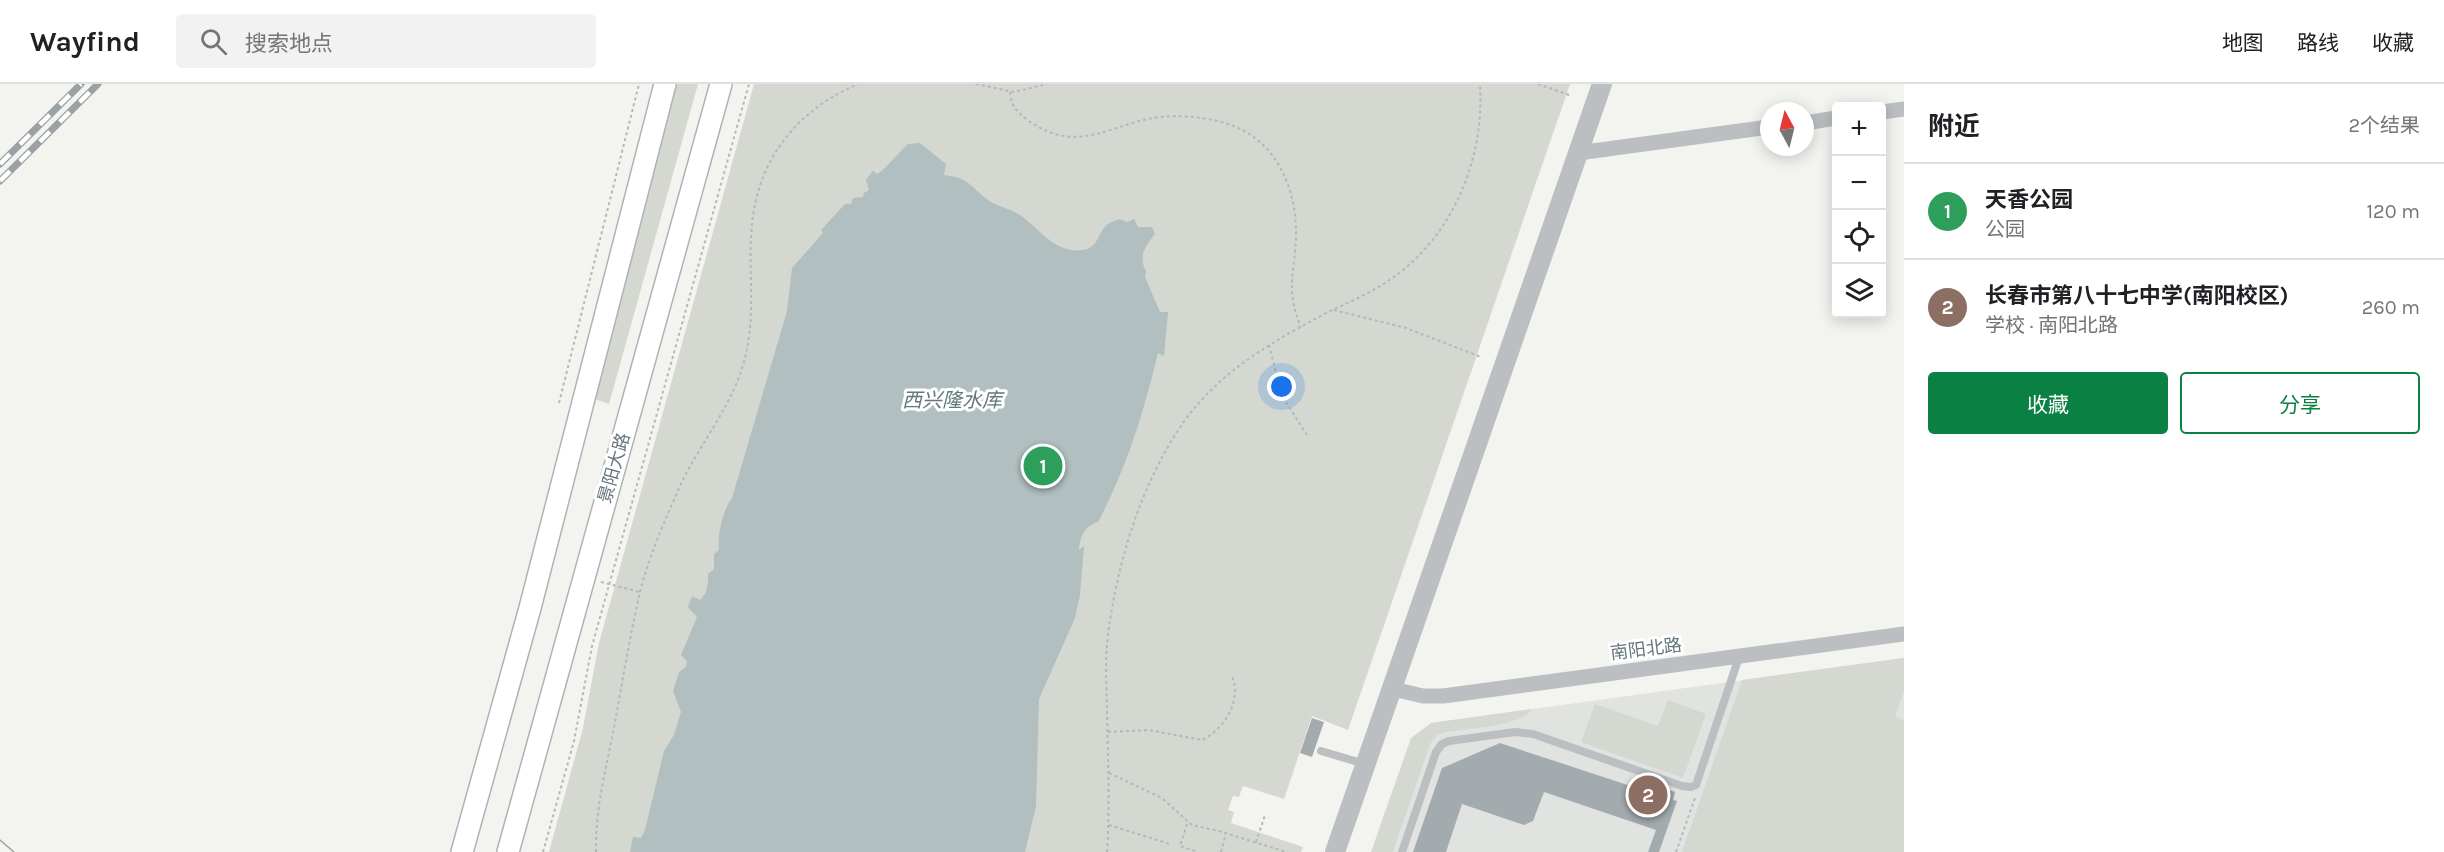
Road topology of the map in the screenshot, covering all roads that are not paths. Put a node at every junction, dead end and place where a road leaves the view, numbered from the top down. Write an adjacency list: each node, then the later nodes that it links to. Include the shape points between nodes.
1 (665, 84): 16 (main road, via 530,608)
2 (721, 84): 15 (main road, 景阳大路)
3 (1602, 84): 9 (street)
4 (1904, 109): 5 (street)
5 (1886, 111)
6 (1832, 119): 7 (street)
7 (1814, 122)
8 (1760, 128): 9 (street)
9 (1578, 153): 12 (street)
10 (1904, 634): 11 (street, 南阳北路)
11 (1739, 657): 12 (street, 南阳北路, via 1433,697); 18 (lane, via 1696,785 1682,786 1533,734 1515,732 1449,741 1436,752)
12 (1393, 689): 14 (street)
13 (1321, 751): 14 (lane)
14 (1366, 765): 17 (street)
15 (512, 847)
16 (462, 852)
17 (1335, 852)
18 (1402, 852)

